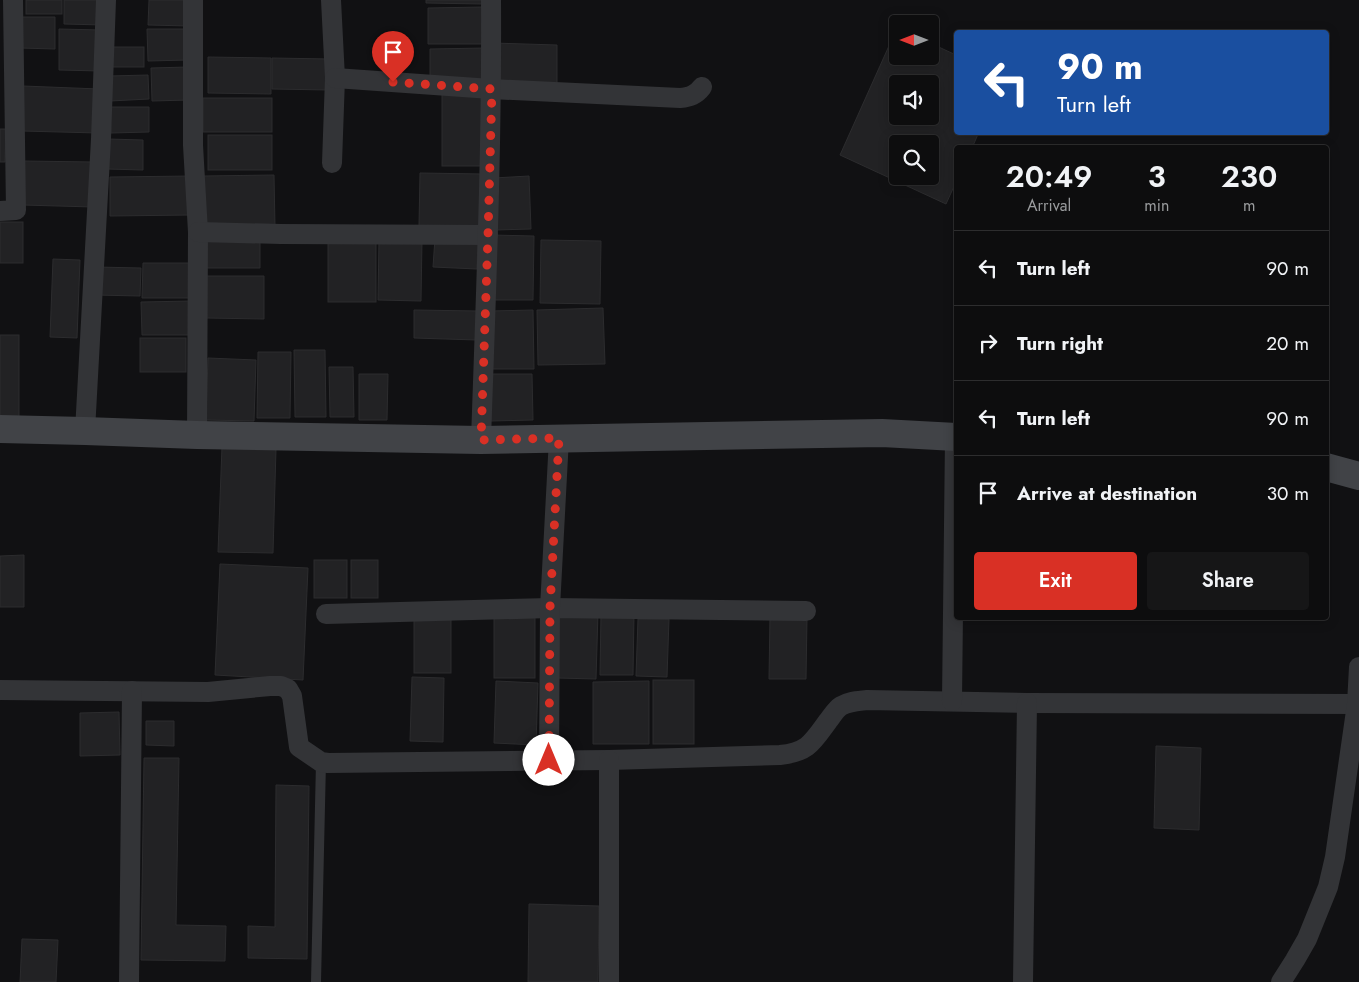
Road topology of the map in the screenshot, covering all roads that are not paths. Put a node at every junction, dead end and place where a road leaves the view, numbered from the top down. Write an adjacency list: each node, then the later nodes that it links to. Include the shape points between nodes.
1 (13, 0): 10 (street, via 16,210)
2 (106, 0): 14 (street)
3 (193, 0): 11 (street, via 193,145)
4 (331, 0): 6 (street)
5 (490, 0): 8 (street)
6 (334, 78): 8 (street); 9 (street)
7 (702, 87): 8 (street, via 690,97 680,98)
8 (492, 89): 12 (street)
9 (332, 163)
10 (0, 211)
11 (198, 232): 12 (street); 15 (street)
12 (488, 235): 18 (street)
13 (0, 429): 14 (street)
14 (85, 431): 15 (street)
15 (197, 435): 18 (street)
16 (954, 437): 17 (street, via 882,433)
17 (559, 438): 18 (street); 22 (street)
18 (481, 440)
19 (1329, 468): 20 (street)
20 (1359, 476)
21 (954, 570): 28 (street)
22 (550, 608): 23 (street); 24 (street); 31 (street)
23 (806, 611)
24 (326, 614)
25 (1359, 667): 30 (street)
26 (0, 690): 27 (street)
27 (132, 691): 33 (street, via 208,692 281,686 292,696 299,747); 34 (street)
28 (952, 702): 29 (street); 32 (street, via 867,700 846,703 839,707 814,740 803,750 792,754)
29 (1027, 703): 30 (street); 37 (street)
30 (1357, 704): 38 (street, via 1328,887 1307,939)
31 (549, 760): 32 (street); 33 (street)
32 (609, 760): 36 (street)
33 (321, 762): 35 (lane)
34 (129, 982)
35 (316, 982)
36 (609, 982)
37 (1023, 982)
38 (1281, 982)

